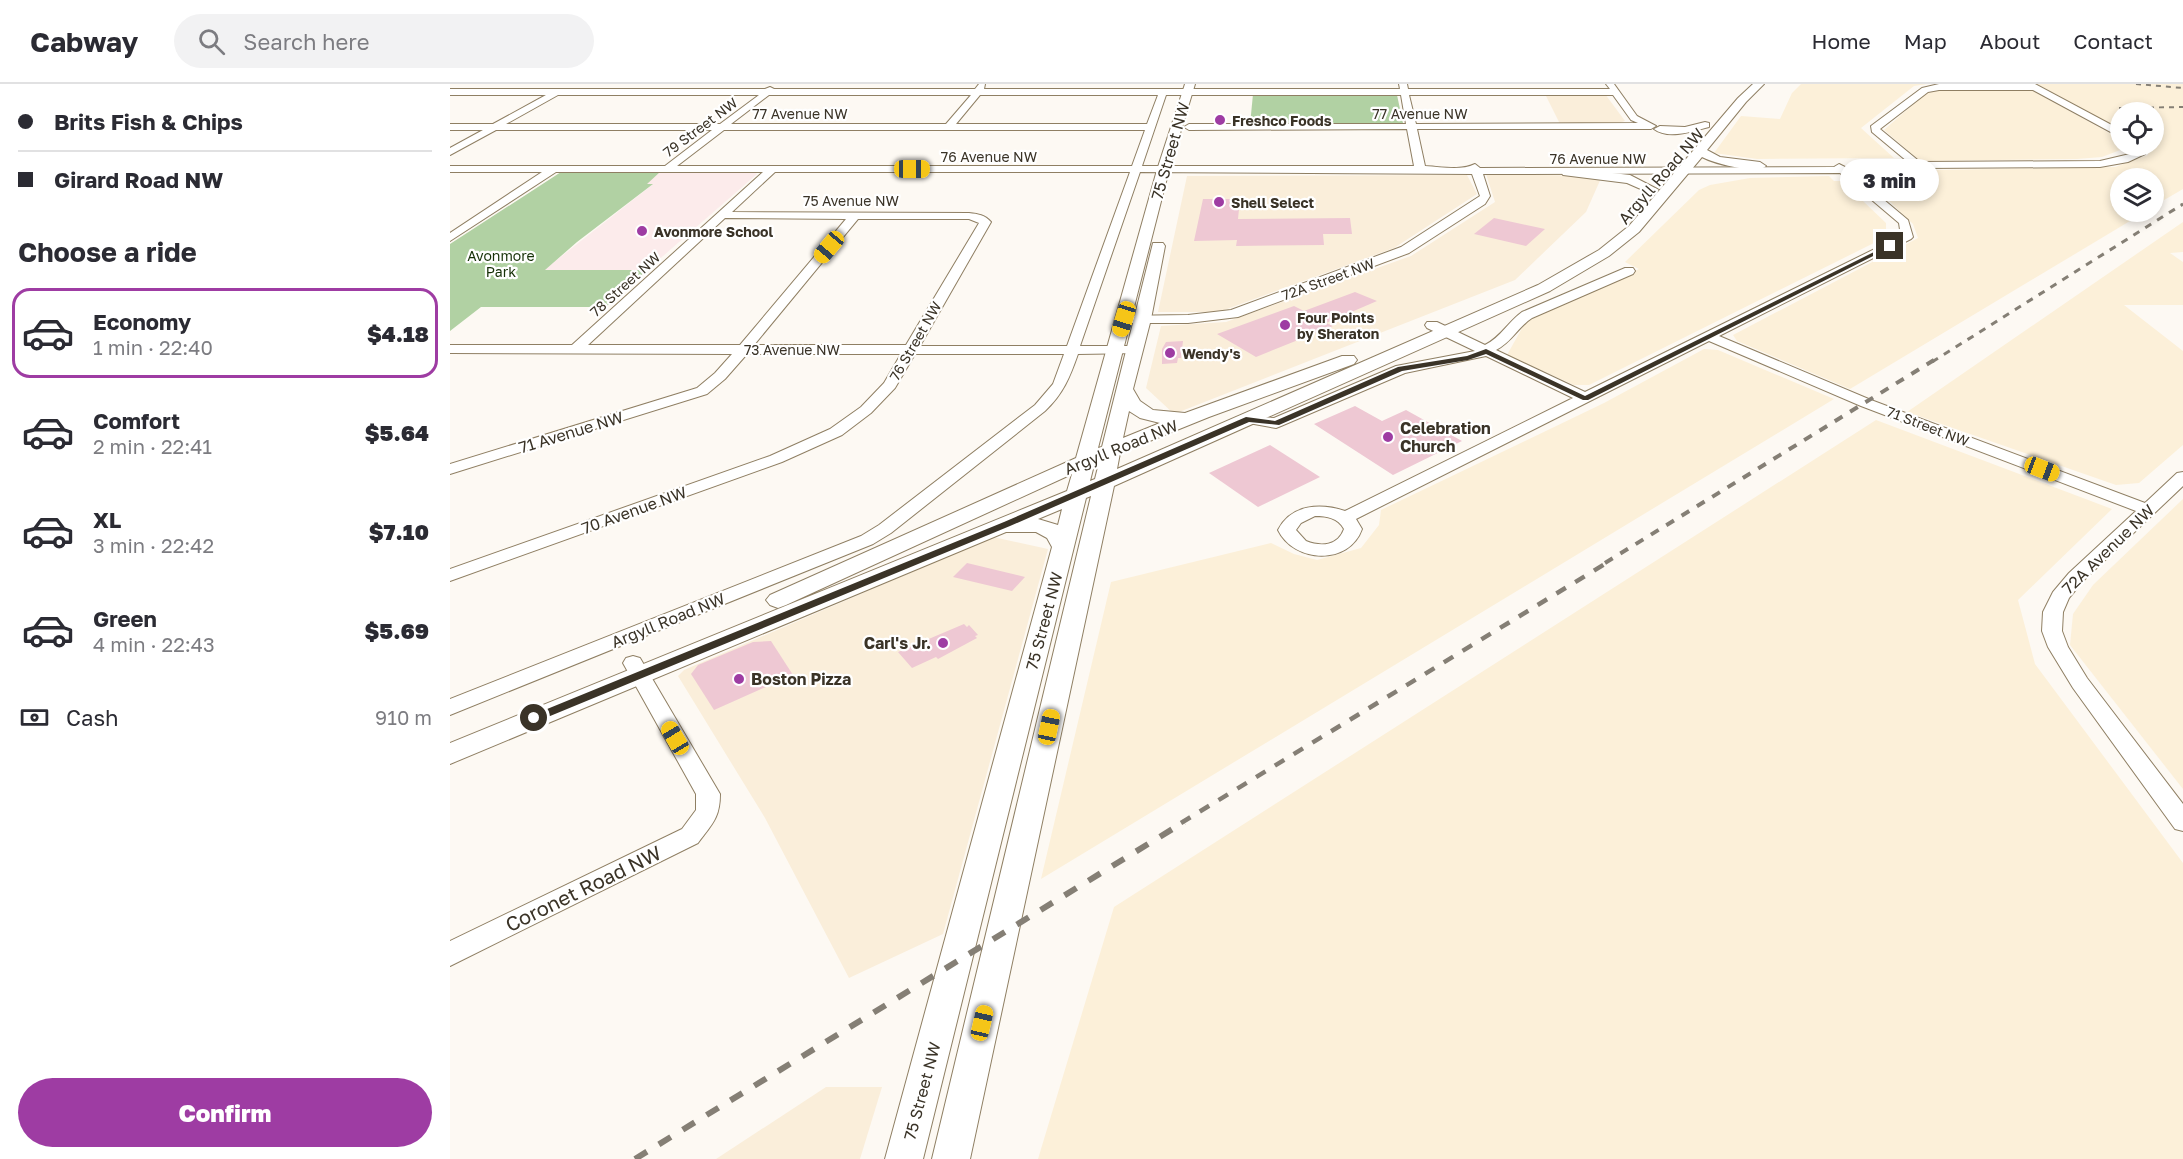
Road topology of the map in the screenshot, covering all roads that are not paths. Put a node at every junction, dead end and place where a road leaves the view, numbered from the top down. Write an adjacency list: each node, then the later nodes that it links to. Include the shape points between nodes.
1 (572, 84): 9 (street)
2 (778, 84): 10 (street, 79 Street NW)
3 (1759, 84): 21 (main road, Argyll Road NW)
4 (981, 88): 10 (street); 11 (street); 17 (street)
5 (1194, 88): 6 (street); 11 (street); 18 (main road, 75 Street NW); 35 (main road, 75 Street NW)
6 (1403, 88): 7 (street); 13 (street)
7 (1613, 88): 19 (street, via 1635,118)
8 (450, 92): 9 (street)
9 (557, 92): 10 (street); 15 (street)
10 (768, 92): 16 (street, 79 Street NW)
11 (1163, 92): 12 (street, 75 Street NW)
12 (1150, 126): 17 (street, 77 Avenue NW); 34 (street, 75 Street NW)
13 (1412, 126): 18 (street, 77 Avenue NW); 19 (street, 77 Avenue NW); 31 (street)
14 (450, 127): 15 (street, 77 Avenue NW)
15 (495, 127): 16 (street, 77 Avenue NW); 22 (street)
16 (722, 127): 17 (street, 77 Avenue NW); 29 (street, 79 Street NW)
17 (949, 127)
18 (1189, 127): 35 (main road, 75 Street NW)
19 (1656, 128): 21 (main road, via 1684,138); 21 (main road, Argyll Road NW, via 1685,130 1709,121)
20 (2110, 128): 25 (street, via 2035,87 1939,87 1925,90 1875,130)
21 (1695, 148): 24 (main road, via 1717,160); 33 (main road, Argyll Road NW)
22 (450, 152)
23 (2136, 156): 25 (street, 76 Avenue NW, via 2100,164)
24 (1760, 166): 26 (street, 76 Avenue NW); 33 (street, 76 Avenue NW)
25 (1919, 166): 26 (street, 76 Avenue NW)
26 (1839, 168): 33 (street, 76 Avenue NW); 46 (street, via 1904,222 1907,237)
27 (450, 169): 28 (street, 76 Avenue NW)
28 (554, 169): 29 (street, 76 Avenue NW); 41 (street)
29 (667, 169): 30 (street, 76 Avenue NW)
30 (772, 169): 34 (street, 76 Avenue NW); 38 (street, 78 Street NW)
31 (1420, 169): 32 (street, 76 Avenue NW); 35 (street, 76 Avenue NW)
32 (1476, 169): 33 (street, 76 Avenue NW); 36 (street, 76 Avenue NW); 44 (street, 72A Street NW, via 1485,196 1481,202 1405,250 1223,316)
33 (1677, 169): 36 (street, 76 Avenue NW); 37 (main road, Argyll Road NW); 45 (main road, Argyll Road NW, via 1641,223 1610,249 1544,288)
34 (1134, 170): 35 (street, 76 Avenue NW); 51 (street, 75 Street NW)
35 (1170, 170): 43 (main road, 75 Street NW); 44 (main road, 75 Street NW, via 1167,208)
36 (1568, 172): 37 (main road, via 1630,179)
37 (1652, 190): 45 (main road, Argyll Road NW, via 1617,226 1570,260)
38 (721, 215): 39 (street, 75 Avenue NW); 48 (street, 78 Street NW)
39 (855, 215): 40 (street, 75 Avenue NW); 49 (street, 71 Avenue NW)
40 (981, 218): 50 (street, 76 Street NW, via 984,224)
41 (450, 238)
42 (1629, 271): 54 (street, via 1527,315 1502,342)
43 (1124, 319): 44 (street, 72A Street NW); 52 (main road, 75 Street NW)
44 (1143, 319): 53 (main road, 75 Street NW)
45 (1439, 329): 54 (street); 55 (main road, Argyll Road NW); 59 (main road, Argyll Road NW)
46 (1710, 337): 57 (street); 66 (street, 71 Street NW, via 1866,403)
47 (450, 349): 48 (street, 73 Avenue NW)
48 (576, 349): 49 (street, 73 Avenue NW)
49 (744, 349): 50 (street, 73 Avenue NW); 62 (street, 71 Avenue NW, via 712,384 692,394)
50 (911, 350): 51 (street, 73 Avenue NW); 61 (street, 76 Street NW, via 877,401)
51 (1072, 350): 52 (street, 73 Avenue NW); 69 (street, 75 Street NW, via 1058,387 1045,404)
52 (1114, 350): 53 (street, 73 Avenue NW); 60 (main road, 75 Street NW)
53 (1135, 350): 56 (main road, 75 Street NW)
54 (1486, 351): 57 (street); 59 (street, via 1468,358 1401,369 1276,423)
55 (1350, 360): 58 (main road, Argyll Road NW); 63 (main road)
56 (1124, 389): 58 (main road, via 1134,408 1149,415 1170,419); 63 (main road, 75 Street NW)
57 (1585, 398): 67 (street)
58 (1197, 416): 63 (main road, Argyll Road NW)
59 (1248, 419): 63 (main road, Argyll Road NW)
60 (1095, 423): 63 (main road, 75 Street NW); 65 (main road, via 1064,460)
61 (817, 442): 71 (street, 70 Avenue NW)
62 (450, 469)
63 (1095, 472): 65 (main road, Argyll Road NW); 68 (main road, Argyll Road NW); 70 (main road, 75 Street NW); 72 (main road); 80 (main road, 75 Street NW)
64 (2183, 477): 66 (street, 72A Avenue NW)
65 (1027, 487): 73 (main road, Argyll Road NW)
66 (2148, 510): 77 (street, 72A Avenue NW, via 2060,596 2053,612 2052,631 2080,683)
67 (1346, 518)
68 (996, 528): 70 (main road, via 1050,528 1060,535); 72 (main road, Argyll Road NW)
69 (885, 529): 74 (street, Argyll Road NW, via 859,543)
70 (1063, 548): 79 (main road, 75 Street NW)
71 (450, 575)
72 (786, 614): 73 (main road, Argyll Road NW)
73 (636, 669): 75 (main road, Argyll Road NW); 76 (main road, Argyll Road NW); 78 (street, Coronet Road NW, via 708,794 708,812 690,836)
74 (450, 706)
75 (450, 740)
76 (450, 754)
77 (2183, 822)
78 (450, 954)
79 (904, 1159)
80 (951, 1159)

